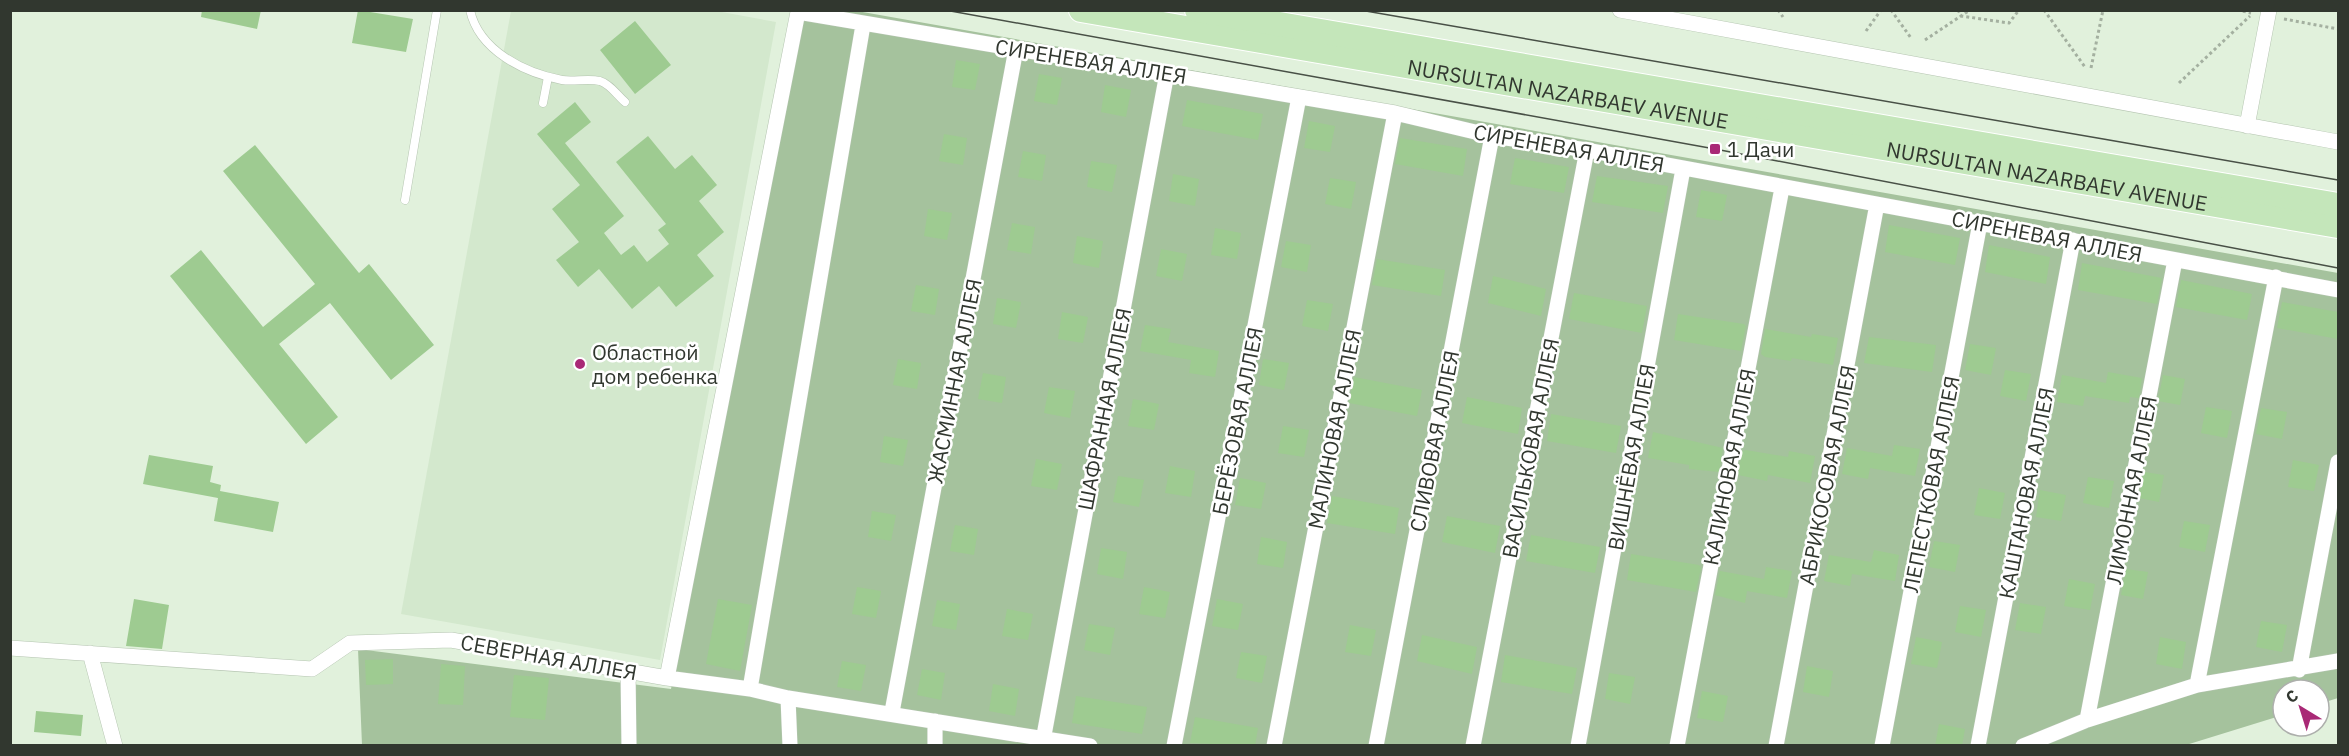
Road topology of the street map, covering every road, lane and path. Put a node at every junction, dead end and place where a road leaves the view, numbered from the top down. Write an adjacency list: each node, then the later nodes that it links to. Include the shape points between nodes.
1 (437, 10): 41 (lane)
2 (470, 10): 29 (lane, via 473,23 503,56)
3 (1081, 10): 45 (main road, NURSULTAN NAZARBAEV AVENUE)
4 (1197, 10): 43 (main road, NURSULTAN NAZARBAEV AVENUE)
5 (1620, 10): 17 (street)
6 (1778, 10): 19 (path)
7 (1881, 10): 22 (path)
8 (1891, 10): 23 (path)
9 (1958, 10): 18 (path)
10 (1970, 10): 18 (path)
11 (2019, 10): 18 (path, via 2008,24)
12 (2044, 10): 26 (path)
13 (2103, 10): 27 (path)
14 (2237, 10): 16 (path)
15 (793, 11): 20 (street, СИРЕНЕВАЯ АЛЛЕЯ); 56 (street)
16 (2260, 13): 21 (path); 30 (path); 35 (street)
17 (1668, 15): 35 (street)
18 (1962, 16): 24 (path)
19 (1783, 17)
20 (863, 25): 25 (street, СИРЕНЕВАЯ АЛЛЕЯ); 58 (street)
21 (2338, 29)
22 (1866, 31)
23 (1911, 38)
24 (1925, 40)
25 (1016, 50): 28 (street, СИРЕНЕВАЯ АЛЛЕЯ); 60 (street, ЖАСМИННАЯ АЛЛЕЯ)
26 (2085, 67)
27 (2091, 68)
28 (1167, 73): 31 (street, СИРЕНЕВАЯ АЛЛЕЯ); 63 (street, ШАФРАННАЯ АЛЛЕЯ)
29 (548, 76): 32 (lane, via 599,81); 33 (lane)
30 (2179, 83)
31 (1299, 97): 34 (street, СИРЕНЕВАЯ АЛЛЕЯ); 69 (street, БЕРЁЗОВАЯ АЛЛЕЯ)
32 (625, 102)
33 (543, 103)
34 (1395, 113): 36 (street, СИРЕНЕВАЯ АЛЛЕЯ); 70 (street, МАЛИНОВАЯ АЛЛЕЯ)
35 (2247, 126): 37 (street)
36 (1492, 136): 38 (street, СИРЕНЕВАЯ АЛЛЕЯ); 71 (street, СЛИВОВАЯ АЛЛЕЯ)
37 (2338, 142)
38 (1587, 150): 39 (street, СИРЕНЕВАЯ АЛЛЕЯ); 72 (street, ВАСИЛЬКОВАЯ АЛЛЕЯ)
39 (1683, 169): 40 (street, СИРЕНЕВАЯ АЛЛЕЯ); 73 (street, ВИШНЁВАЯ АЛЛЕЯ)
40 (1782, 188): 42 (street, СИРЕНЕВАЯ АЛЛЕЯ); 74 (street, КАЛИНОВАЯ АЛЛЕЯ)
41 (405, 200)
42 (1877, 204): 44 (street, СИРЕНЕВАЯ АЛЛЕЯ); 75 (street, АБРИКОСОВАЯ АЛЛЕЯ)
43 (2338, 205)
44 (1980, 223): 46 (street, СИРЕНЕВАЯ АЛЛЕЯ); 76 (street, ЛЕПЕСТКОВАЯ АЛЛЕЯ)
45 (2338, 226)
46 (2073, 240): 47 (street, СИРЕНЕВАЯ АЛЛЕЯ); 77 (street, КАШТАНОВАЯ АЛЛЕЯ)
47 (2175, 260): 48 (street, СИРЕНЕВАЯ АЛЛЕЯ); 61 (street, ЛИМОННАЯ АЛЛЕЯ)
48 (2276, 277): 49 (street, СИРЕНЕВАЯ АЛЛЕЯ); 57 (street)
49 (2338, 290)
50 (2338, 462): 54 (street)
51 (10, 648): 52 (street, СЕВЕРНАЯ АЛЛЕЯ)
52 (90, 653): 55 (street, СЕВЕРНАЯ АЛЛЕЯ, via 312,669 350,643 451,640); 64 (street)
53 (2338, 661): 54 (street)
54 (2299, 670): 57 (street)
55 (628, 671): 56 (street, СЕВЕРНАЯ АЛЛЕЯ); 65 (street)
56 (667, 678): 58 (street, СЕВЕРНАЯ АЛЛЕЯ)
57 (2197, 685): 61 (street)
58 (750, 689): 59 (street, СЕВЕРНАЯ АЛЛЕЯ)
59 (788, 698): 60 (street, СЕВЕРНАЯ АЛЛЕЯ); 66 (street)
60 (892, 712): 62 (street, СЕВЕРНАЯ АЛЛЕЯ)
61 (2087, 720): 78 (street)
62 (934, 721): 63 (street, СЕВЕРНАЯ АЛЛЕЯ); 67 (street)
63 (1042, 741): 68 (street, СЕВЕРНАЯ АЛЛЕЯ)
64 (115, 746)
65 (629, 746)
66 (790, 746)
67 (935, 746)
68 (1090, 746)
69 (1174, 746)
70 (1274, 746)
71 (1376, 746)
72 (1473, 746)
73 (1578, 746)
74 (1677, 746)
75 (1776, 746)
76 (1882, 746)
77 (1978, 746)
78 (2023, 746)

